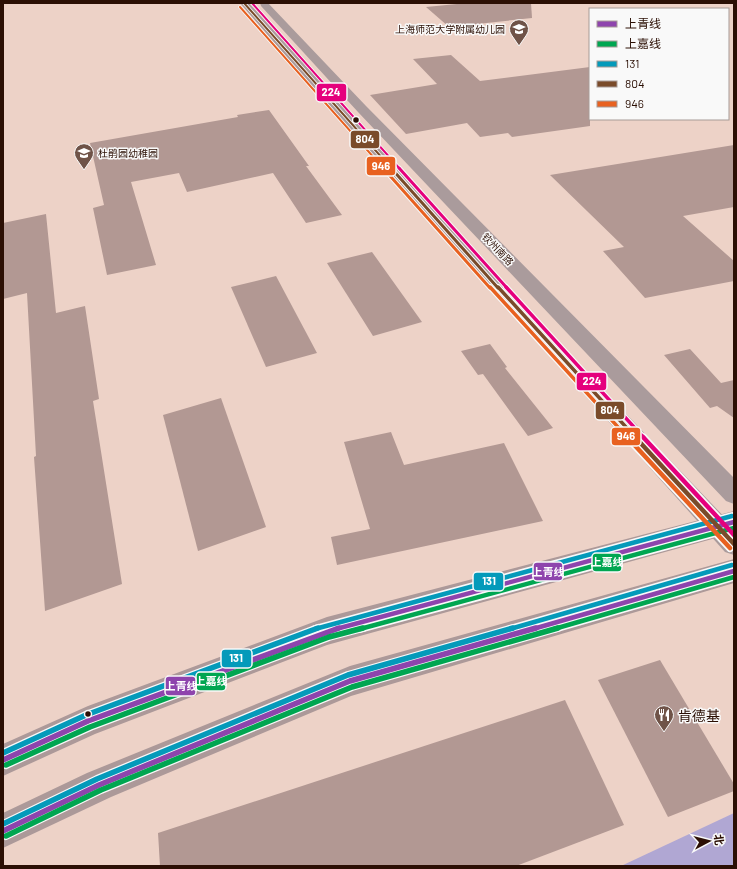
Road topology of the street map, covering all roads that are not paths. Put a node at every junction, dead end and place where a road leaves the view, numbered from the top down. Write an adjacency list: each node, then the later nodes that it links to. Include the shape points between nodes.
1 (244, 3): 4 (street, via 400,180)
2 (263, 3): 3 (street, 钦州南路)
3 (734, 494)
4 (728, 531): 6 (main road, via 327,631 88,721)
5 (734, 571): 7 (main road, via 350,681 99,785)
6 (3, 760)
7 (3, 831)

